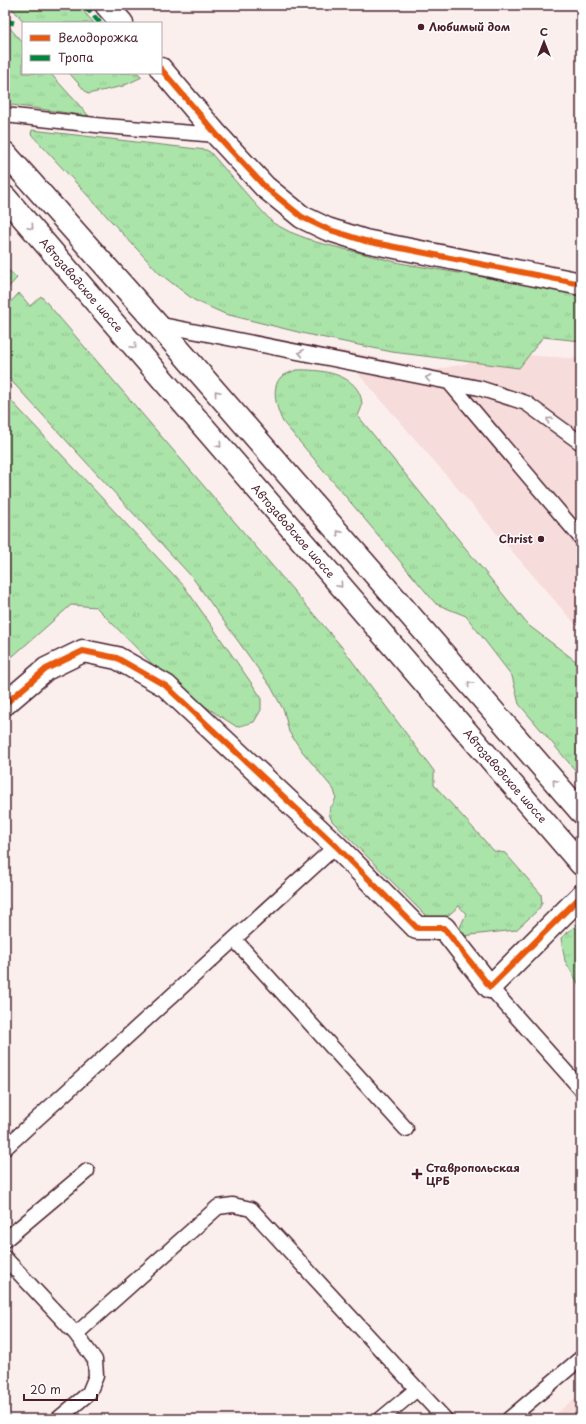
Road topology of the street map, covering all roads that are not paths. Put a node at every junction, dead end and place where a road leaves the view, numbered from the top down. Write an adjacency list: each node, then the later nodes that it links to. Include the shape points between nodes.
1 (106, 5): 2 (main road)
2 (121, 22)
3 (162, 69): 5 (main road)
4 (5, 115): 5 (lane)
5 (217, 135): 8 (main road, via 265,187 302,217 327,229 365,241)
6 (5, 153): 9 (main road)
7 (5, 197): 16 (main road, Автозаводское шоссе, one-way to 16)
8 (581, 284)
9 (157, 324): 10 (lane, one-way to 9); 14 (main road, one-way to 9)
10 (449, 382): 11 (lane, one-way to 10, via 526,403 479,388); 12 (lane)
11 (581, 443)
12 (581, 538)
13 (5, 704): 15 (main road, via 46,669 83,651 117,658 166,686)
14 (581, 812)
15 (336, 846): 18 (lane); 19 (main road, via 417,928 444,928)
16 (581, 864)
17 (581, 896): 19 (main road)
18 (234, 939): 21 (lane); 22 (lane)
19 (490, 987): 20 (lane)
20 (581, 1089)
21 (406, 1129)
22 (5, 1148)
23 (88, 1171): 24 (lane)
24 (5, 1240)
25 (5, 1258): 26 (lane)
26 (76, 1334): 28 (lane, via 218,1207 233,1205 251,1209); 29 (lane, via 95,1360 96,1376 89,1393)
27 (581, 1358): 32 (lane)
28 (417, 1389): 30 (lane); 31 (lane)
29 (58, 1419)
30 (381, 1419)
31 (445, 1419)
32 (509, 1419)

